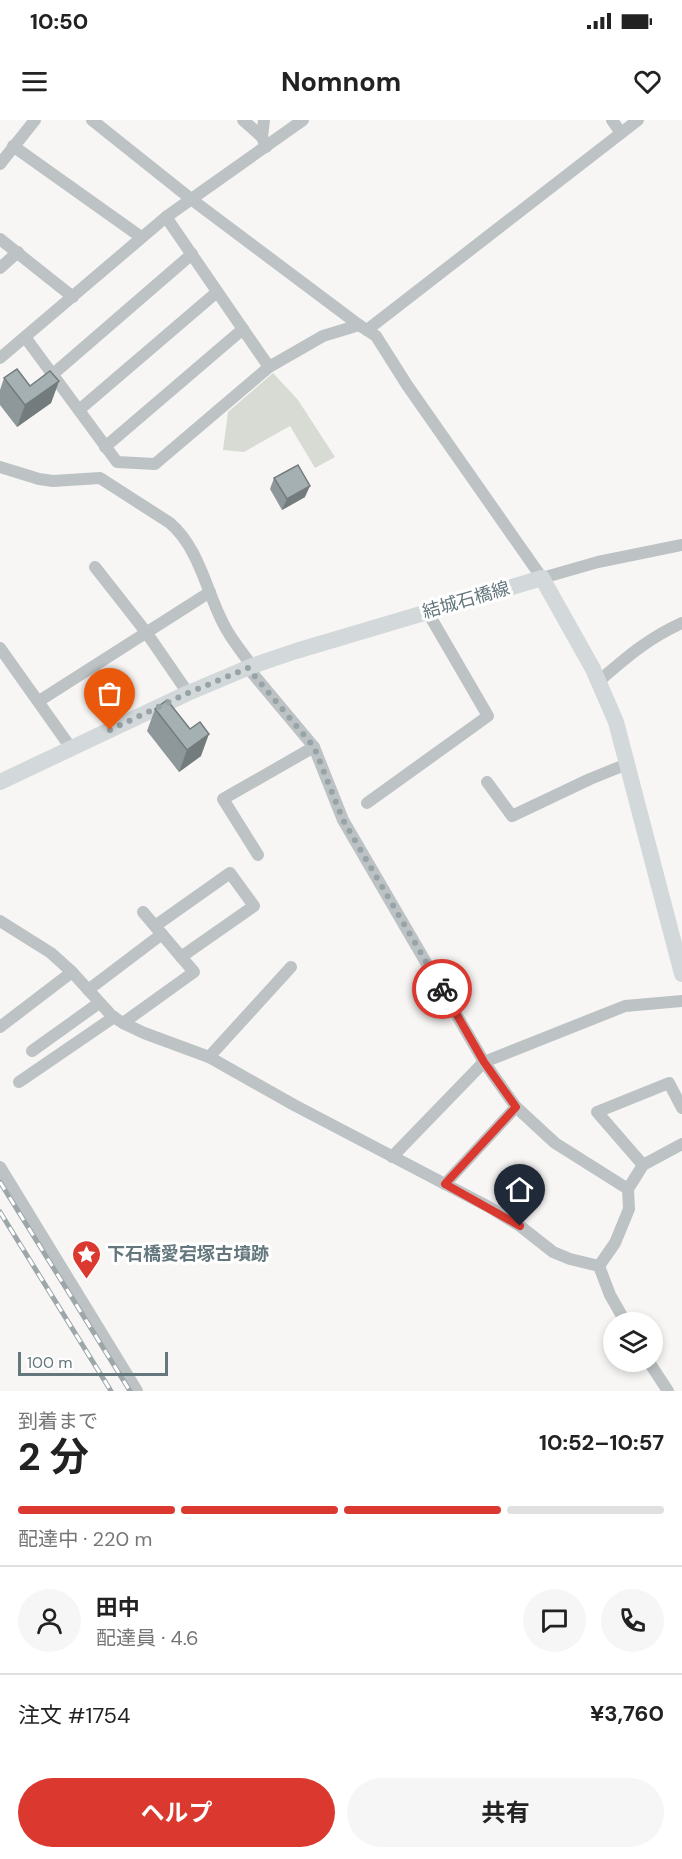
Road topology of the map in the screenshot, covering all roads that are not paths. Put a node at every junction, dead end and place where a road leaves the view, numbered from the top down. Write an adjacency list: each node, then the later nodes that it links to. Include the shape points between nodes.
1 (35, 120): 10 (street)
2 (92, 120): 12 (street)
3 (243, 120): 9 (street)
4 (264, 120): 9 (street)
5 (303, 120): 9 (street)
6 (612, 120): 8 (street)
7 (638, 120): 8 (street)
8 (621, 133): 21 (street)
9 (264, 142): 12 (street)
10 (13, 146): 11 (street); 14 (street)
11 (0, 164)
12 (191, 199): 13 (street); 21 (street)
13 (166, 217): 14 (street); 17 (street)
14 (141, 237): 20 (street)
15 (0, 239): 16 (street)
16 (18, 252): 18 (street); 20 (street)
17 (192, 254): 19 (street); 26 (street)
18 (0, 268)
19 (217, 292): 22 (street); 27 (street)
20 (73, 297): 23 (street)
21 (363, 327): 25 (street, via 323,336); 34 (street, via 376,336)
22 (243, 329): 25 (street); 28 (street)
23 (25, 337): 24 (street); 26 (street)
24 (0, 358)
25 (269, 367): 29 (street, via 155,464)
26 (52, 375): 27 (street)
27 (79, 410): 28 (street)
28 (105, 447): 29 (street)
29 (117, 462): 31 (street)
30 (0, 467): 31 (street, via 52,481)
31 (100, 478): 35 (street, via 177,529 189,544)
32 (682, 545): 34 (street)
33 (95, 567): 38 (street)
34 (542, 578): 36 (main road, 結城石橋線); 41 (main road)
35 (210, 592): 38 (street); 40 (street, via 223,625)
36 (427, 611): 40 (main road, 結城石橋線); 49 (street, via 489,716)
37 (682, 623): 41 (street, via 642,644)
38 (146, 632): 42 (street); 43 (street)
39 (0, 648): 43 (street)
40 (250, 667): 42 (main road, 結城石橋線); 44 (street)
41 (598, 681): 46 (main road, via 616,722)
42 (188, 693): 45 (main road, 結城石橋線)
43 (39, 701): 45 (street)
44 (314, 747): 50 (street, via 223,799); 65 (street, via 343,820)
45 (71, 748): 47 (main road, 結城石橋線)
46 (627, 764): 48 (street, via 512,816); 57 (main road)
47 (0, 782)
48 (488, 783)
49 (367, 803)
50 (258, 855)
51 (143, 912): 53 (street)
52 (0, 921): 56 (street, via 51,953)
53 (158, 930): 54 (street); 54 (street, via 230,873 254,906); 58 (street)
54 (181, 957): 61 (street, via 194,972)
55 (291, 967): 64 (street)
56 (72, 972): 58 (street); 62 (street)
57 (682, 974)
58 (88, 990): 60 (street)
59 (682, 1001): 65 (street, via 625,1006)
60 (99, 1003): 61 (street); 63 (street)
61 (118, 1020): 64 (street); 66 (street)
62 (0, 1027)
63 (32, 1051)
64 (209, 1057): 70 (street)
65 (484, 1062): 67 (street); 70 (street)
66 (19, 1082)
67 (516, 1107): 73 (street); 74 (street, via 555,1143)
68 (682, 1108): 71 (street, via 669,1083 597,1112)
69 (682, 1144): 71 (street)
70 (392, 1157): 73 (street)
71 (643, 1165): 74 (street)
72 (0, 1167): 78 (street)
73 (445, 1184): 75 (street, via 520,1226 554,1252)
74 (628, 1189): 75 (street, via 626,1217)
75 (599, 1266): 76 (street)
76 (620, 1312)
77 (656, 1372): 79 (street)
78 (137, 1391)
79 (668, 1391)

